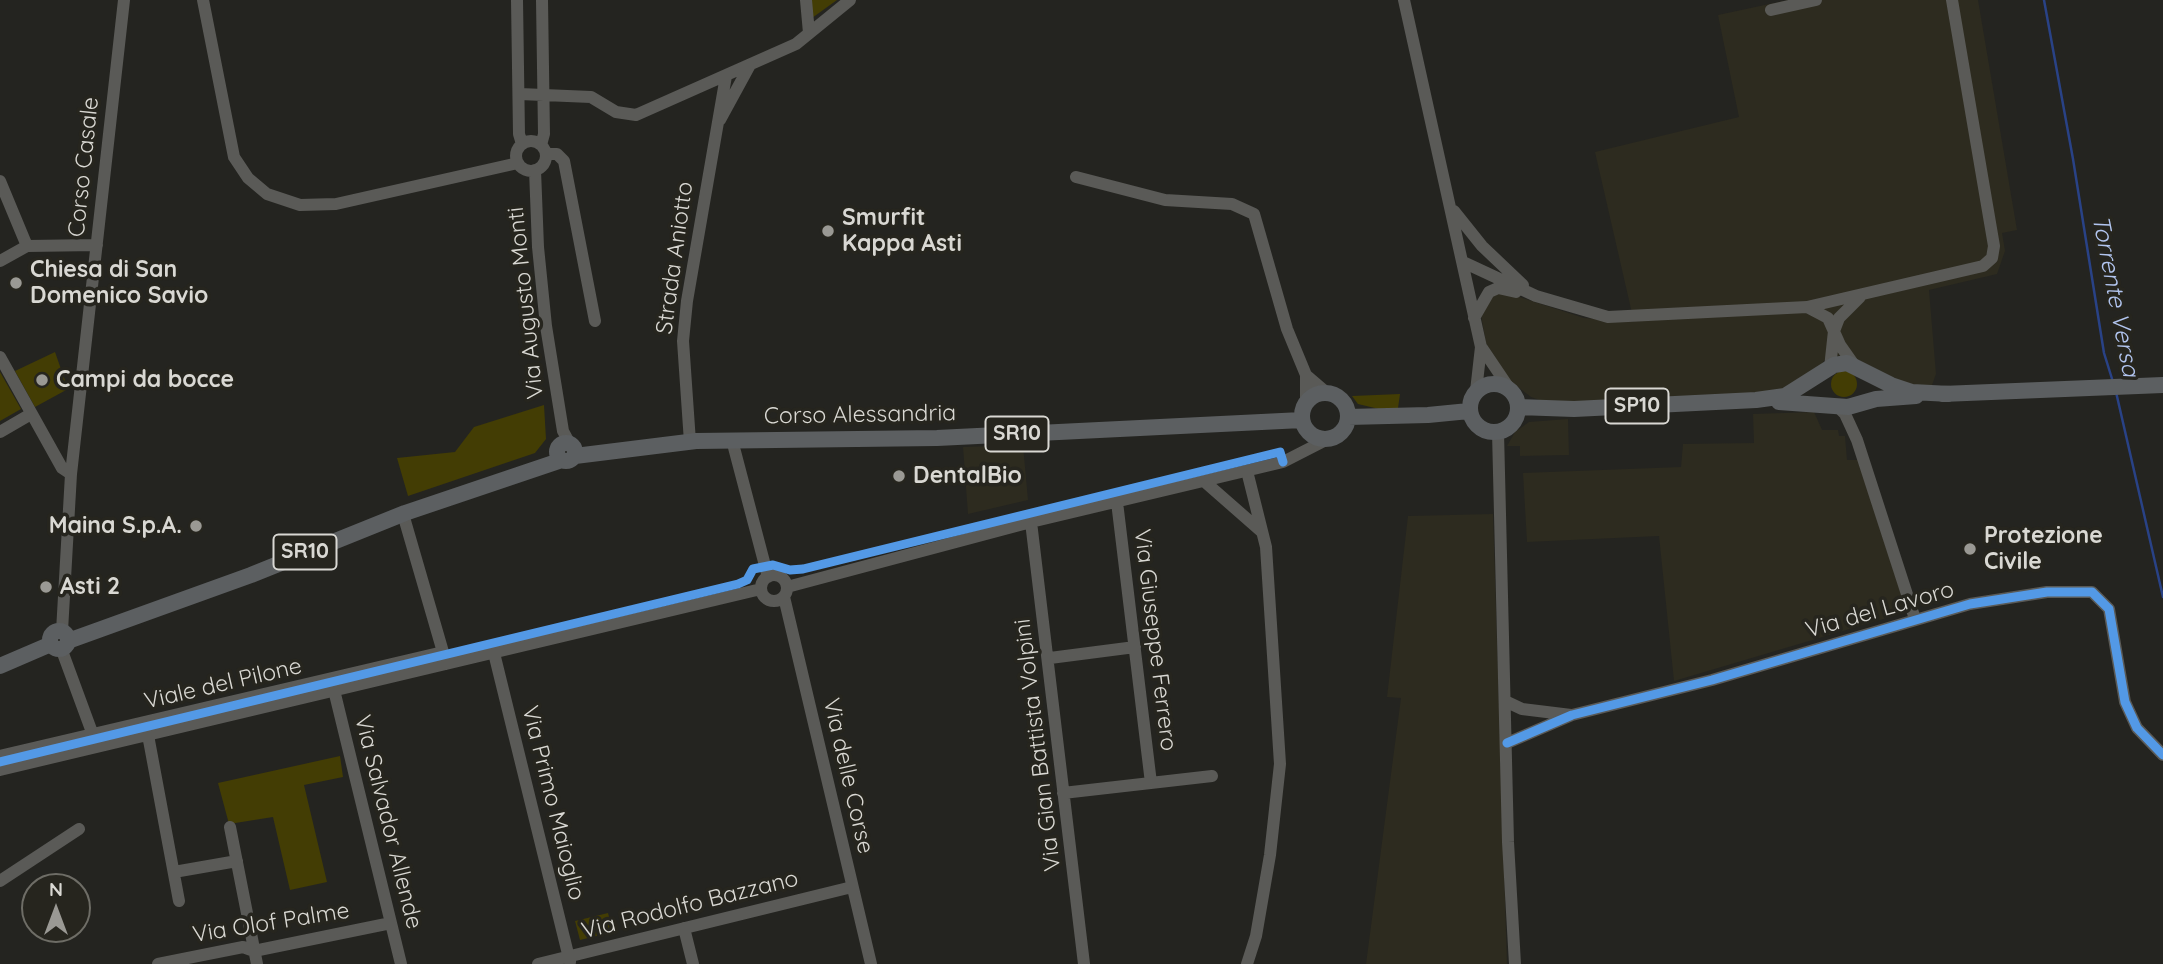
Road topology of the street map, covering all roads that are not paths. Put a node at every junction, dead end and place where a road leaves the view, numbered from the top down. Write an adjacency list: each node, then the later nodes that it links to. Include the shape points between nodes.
1 (124, 0): 26 (street, Corso Casale)
2 (203, 0): 21 (street, via 234,157 248,178 267,194 300,205 336,204)
3 (517, 0): 13 (street)
4 (542, 0): 12 (street)
5 (807, 0): 11 (street)
6 (850, 0): 11 (street)
7 (1404, 0): 25 (street)
8 (1816, 0): 10 (street)
9 (1952, 0): 32 (street, via 1994,253 1983,266)
10 (1771, 10)
11 (809, 33): 14 (street)
12 (543, 59): 13 (street); 16 (street)
13 (519, 60): 17 (street)
14 (750, 65): 15 (street); 18 (street, Strada Aniotto)
15 (726, 75): 16 (street, via 636,115 616,112 591,97); 18 (street, Strada Aniotto)
16 (543, 93): 17 (street); 20 (street)
17 (520, 94): 19 (street)
18 (718, 123): 59 (street, Strada Aniotto, via 683,341)
19 (522, 144): 20 (street, via 532,141); 21 (street)
20 (543, 149): 22 (street, via 545,162); 35 (street, via 564,161)
21 (517, 163): 22 (street)
22 (535, 170): 60 (street, Via Augusto Monti, via 541,281)
23 (1076, 177): 41 (street, via 1165,200 1232,204 1254,214 1287,329)
24 (0, 181): 27 (street)
25 (1449, 204): 28 (street); 30 (street)
26 (97, 245): 27 (street); 62 (street, Corso Casale)
27 (27, 246): 29 (street)
28 (1463, 259): 30 (street, via 1475,253); 31 (street); 34 (street)
29 (0, 261)
30 (1500, 264): 31 (street)
31 (1536, 296): 33 (street, via 1619,318); 34 (street, via 1493,289)
32 (1860, 296): 33 (street); 36 (street)
33 (1807, 307): 36 (street, via 1828,318)
34 (1475, 318): 37 (street)
35 (595, 321)
36 (1833, 331): 39 (street); 40 (street)
37 (1481, 346): 43 (street); 44 (street)
38 (0, 357): 52 (street)
39 (1859, 368): 40 (main road, SP10, via 1840,363); 46 (main road, SP10, via 1912,391); 49 (main road, via 1867,391)
40 (1829, 369): 47 (main road, SP10, via 1785,396); 49 (main road, via 1822,388)
41 (1306, 375): 45 (street); 48 (street)
42 (2159, 385): 46 (main road, SP10)
43 (1476, 391): 44 (main road, via 1498,384); 51 (main road)
44 (1511, 391): 50 (main road)
45 (1327, 393): 48 (main road); 53 (main road, via 1345,403)
46 (1950, 394): 49 (main road, SP10)
47 (1756, 400): 49 (main road, SP10); 50 (main road, SP10, via 1574,409)
48 (1306, 402): 54 (main road)
49 (1841, 405): 70 (street, via 1857,440)
50 (1518, 407): 56 (main road, via 1510,426)
51 (1469, 411): 53 (main road); 56 (main road, via 1482,430)
52 (31, 414): 55 (street); 62 (street, via 62,468)
53 (1348, 417): 58 (main road, via 1339,435)
54 (1302, 420): 57 (main road, Corso Alessandria / SR10, via 937,438); 58 (main road, via 1308,432)
55 (0, 432)
56 (1498, 432): 78 (street)
57 (732, 440): 59 (main road, Corso Alessandria / SR10); 68 (street)
58 (1326, 440): 61 (street, via 1283,462)
59 (690, 442): 60 (main road, Corso Alessandria / SR10)
60 (569, 448): 65 (main road, SR10, via 543,465)
61 (1247, 471): 63 (street); 67 (street)
62 (71, 474): 71 (street, Corso Casale)
63 (1205, 482): 64 (street); 67 (street)
64 (1117, 502): 66 (street); 72 (street, Via Giuseppe Ferrero)
65 (403, 514): 71 (main road, SR10, via 251,575); 74 (street)
66 (1031, 522): 69 (street); 75 (street, Via Gian Battista Volpini)
67 (1262, 532): 106 (street, via 1280,764 1270,855)
68 (764, 583): 69 (street, via 780,577); 69 (street, via 764,597 772,601); 73 (street, Viale del Pilone)
69 (786, 592): 94 (street, Via delle Corse)
70 (1914, 619): 79 (street, Via del Lavoro, via 1712,680); 83 (street, Via del Lavoro, via 1970,604 2048,592 2092,592 2109,609 2125,702 2137,728)
71 (61, 641): 76 (main road); 81 (street)
72 (1135, 647): 75 (street); 87 (street, Via Giuseppe Ferrero)
73 (494, 653): 74 (street, Viale del Pilone); 99 (street, Via Primo Maioglio)
74 (444, 658): 77 (street, Viale del Pilone); 81 (street, Viale del Pilone)
75 (1050, 658): 88 (street, Via Gian Battista Volpini)
76 (0, 666)
77 (334, 690): 80 (street, Viale del Pilone); 96 (street, Via Salvador Allende)
78 (1505, 701): 79 (street, Via del Lavoro, via 1522,709); 82 (street)
79 (1572, 715): 82 (street, Via del Lavoro)
80 (148, 734): 85 (street, Viale del Pilone); 92 (street)
81 (93, 735): 84 (street, Viale del Pilone)
82 (1507, 743): 107 (street)
83 (2163, 755)
84 (0, 756)
85 (0, 770)
86 (1212, 776): 87 (street)
87 (1151, 783): 88 (street)
88 (1063, 793): 105 (street, Via Gian Battista Volpini)
89 (230, 827): 91 (street)
90 (79, 829): 93 (street)
91 (237, 861): 92 (street); 98 (street)
92 (174, 872): 95 (street)
93 (0, 881)
94 (852, 887): 97 (street, Via Rodolfo Bazzano); 104 (street, Via delle Corse)
95 (179, 901)
96 (391, 923): 98 (street, Via Olof Palme); 101 (street, Via Salvador Allende)
97 (684, 928): 99 (street, Via Rodolfo Bazzano); 103 (street)
98 (255, 957): 100 (street, Via Olof Palme, via 243,947)
99 (570, 960): 102 (street, Via Rodolfo Bazzano)
100 (158, 964)
101 (401, 964)
102 (538, 964)
103 (692, 964)
104 (871, 964)
105 (1084, 964)
106 (1248, 964)
107 (1515, 964)

